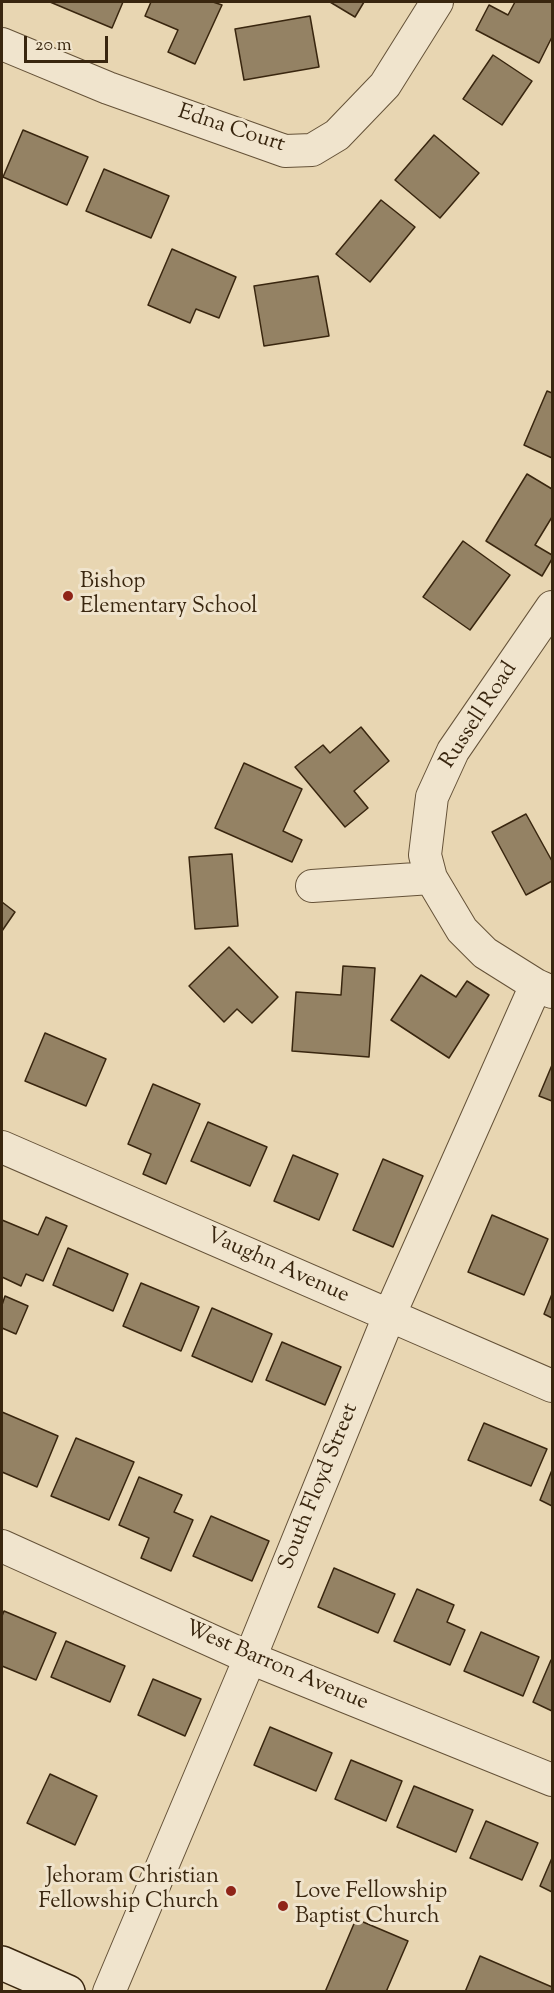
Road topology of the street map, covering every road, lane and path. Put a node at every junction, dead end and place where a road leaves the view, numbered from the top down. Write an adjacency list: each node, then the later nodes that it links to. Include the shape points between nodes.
1 (437, 2): 2 (street, Edna Court, via 385,85 337,135 312,150 285,151 108,88)
2 (2, 44)
3 (552, 607): 4 (street, Russell Road, via 453,751 432,797 425,855)
4 (431, 878): 5 (street); 6 (street, Russell Road, via 462,930 485,953)
5 (312, 886)
6 (544, 989): 8 (street, South Floyd Street)
7 (2, 1147): 8 (street, Vaughn Avenue)
8 (389, 1316): 9 (street, Vaughn Avenue); 11 (street, South Floyd Street)
9 (552, 1386)
10 (2, 1546): 11 (street, West Barron Avenue)
11 (250, 1658): 12 (street, West Barron Avenue); 15 (street, South Floyd Street)
12 (552, 1780)
13 (2, 1963): 14 (street)
14 (68, 1992)
15 (109, 1992)

